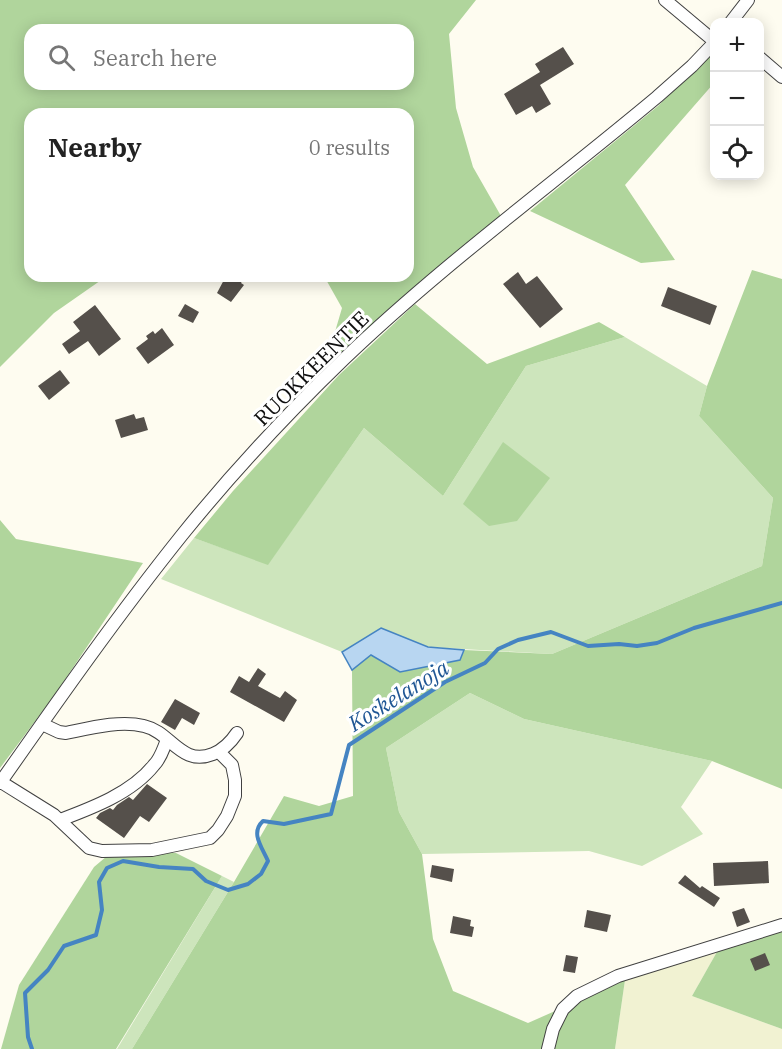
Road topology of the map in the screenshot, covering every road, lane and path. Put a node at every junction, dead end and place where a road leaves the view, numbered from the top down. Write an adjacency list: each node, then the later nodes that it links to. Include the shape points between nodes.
1 (665, 0): 4 (street)
2 (747, 0): 3 (street)
3 (734, 18)
4 (710, 39)
5 (710, 46): 8 (street, RUOKKEENTIE, via 657,97 460,257 344,360 240,467 183,534)
6 (764, 62): 7 (street)
7 (782, 77)
8 (42, 724): 10 (street, via 66,733 113,725 145,726); 12 (street, RUOKKEENTIE)
9 (237, 733): 11 (street)
10 (167, 740): 11 (street, via 195,757); 13 (street, via 163,752 142,777 102,802)
11 (219, 752): 13 (street, via 232,765 235,796 227,816 210,838 152,850 102,851 90,848)
12 (0, 782): 13 (street)
13 (60, 820)
14 (782, 925): 15 (street, via 618,976 577,996 563,1009)
15 (548, 1049)

